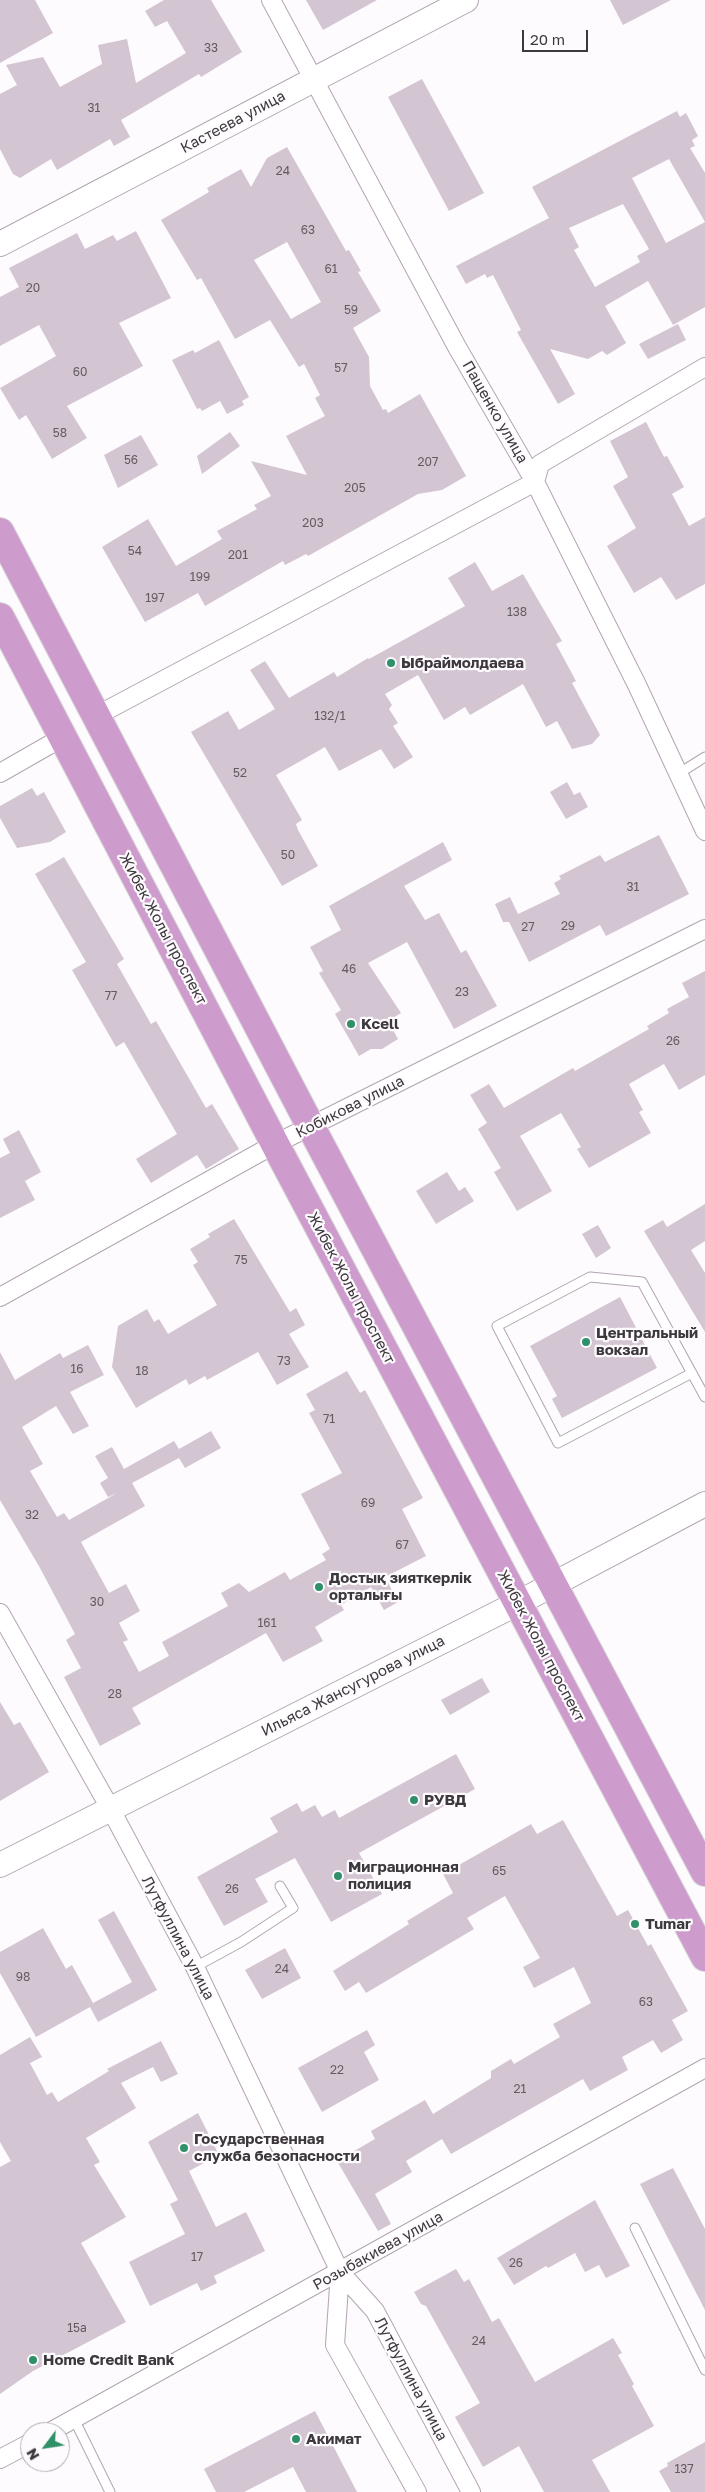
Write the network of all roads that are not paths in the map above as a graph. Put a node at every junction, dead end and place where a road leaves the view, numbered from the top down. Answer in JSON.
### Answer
{"nodes":[{"id":1,"x":271,"y":0,"type":"edge"},
{"id":2,"x":466,"y":0,"type":"edge"},
{"id":3,"x":314,"y":80,"type":"junction"},
{"id":4,"x":0,"y":244,"type":"edge"},
{"id":5,"x":705,"y":367,"type":"edge"},
{"id":6,"x":535,"y":482,"type":"junction"},
{"id":7,"x":0,"y":532,"type":"edge"},
{"id":8,"x":0,"y":617,"type":"edge"},
{"id":9,"x":96,"y":716,"type":"junction"},
{"id":10,"x":63,"y":737,"type":"junction"},
{"id":11,"x":705,"y":757,"type":"edge"},
{"id":12,"x":0,"y":773,"type":"edge"},
{"id":13,"x":678,"y":774,"type":"junction"},
{"id":14,"x":705,"y":831,"type":"edge"},
{"id":15,"x":705,"y":928,"type":"edge"},
{"id":16,"x":311,"y":1127,"type":"junction"},
{"id":17,"x":275,"y":1144,"type":"junction"},
{"id":18,"x":0,"y":1297,"type":"edge"},
{"id":19,"x":692,"y":1372,"type":"junction"},
{"id":20,"x":705,"y":1397,"type":"edge"},
{"id":21,"x":705,"y":1504,"type":"edge"},
{"id":22,"x":553,"y":1585,"type":"junction"},
{"id":23,"x":518,"y":1603,"type":"junction"},
{"id":24,"x":0,"y":1613,"type":"edge"},
{"id":25,"x":110,"y":1808,"type":"junction"},
{"id":26,"x":0,"y":1865,"type":"edge"},
{"id":27,"x":705,"y":1872,"type":"edge"},
{"id":28,"x":280,"y":1886,"type":"dead end"},
{"id":29,"x":705,"y":1957,"type":"edge"},
{"id":30,"x":195,"y":1967,"type":"junction"},
{"id":31,"x":705,"y":2068,"type":"edge"},
{"id":32,"x":635,"y":2228,"type":"dead end"},
{"id":33,"x":340,"y":2272,"type":"junction"},
{"id":34,"x":705,"y":2370,"type":"edge"},
{"id":35,"x":74,"y":2419,"type":"junction"},
{"id":36,"x":68,"y":2422,"type":"edge"},
{"id":37,"x":20,"y":2448,"type":"edge"},
{"id":38,"x":0,"y":2459,"type":"edge"},
{"id":39,"x":110,"y":2492,"type":"edge"},
{"id":40,"x":417,"y":2492,"type":"edge"},
{"id":41,"x":471,"y":2492,"type":"edge"}],
"edges":[{"from":1,"to":3,"type":"street","name":"Пащенко улица"},
{"from":2,"to":3,"type":"street","name":"Кастеева улица"},
{"from":3,"to":4,"type":"street","name":"Кастеева улица"},
{"from":3,"to":6,"type":"street","name":"Пащенко улица"},
{"from":5,"to":6,"type":"street"},
{"from":6,"to":9,"type":"street"},
{"from":6,"to":13,"type":"street","name":"Пащенко улица"},
{"from":7,"to":9,"type":"highway"},
{"from":8,"to":10,"type":"highway","name":"Жибек Жолы проспект"},
{"from":9,"to":16,"type":"highway"},
{"from":10,"to":12,"type":"street"},
{"from":10,"to":17,"type":"highway","name":"Жибек Жолы проспект"},
{"from":11,"to":13,"type":"lane"},
{"from":13,"to":14,"type":"street","name":"Пащенко улица"},
{"from":15,"to":16,"type":"street","name":"Кобикова улица"},
{"from":16,"to":17,"type":"street","name":"Кобикова улица"},
{"from":16,"to":22,"type":"highway"},
{"from":17,"to":18,"type":"street","name":"Кобикова улица"},
{"from":17,"to":23,"type":"highway","name":"Жибек Жолы проспект"},
{"from":19,"to":19,"type":"lane"},
{"from":19,"to":20,"type":"lane"},
{"from":21,"to":22,"type":"street","name":"Ильяса Жансугурова улица"},
{"from":22,"to":23,"type":"street","name":"Ильяса Жансугурова улица"},
{"from":22,"to":27,"type":"highway"},
{"from":23,"to":25,"type":"street","name":"Ильяса Жансугурова улица"},
{"from":23,"to":29,"type":"highway","name":"Жибек Жолы проспект"},
{"from":24,"to":25,"type":"street","name":"Лутфуллина улица"},
{"from":25,"to":26,"type":"street","name":"Ильяса Жансугурова улица"},
{"from":25,"to":30,"type":"street","name":"Лутфуллина улица"},
{"from":28,"to":30,"type":"lane"},
{"from":30,"to":33,"type":"street","name":"Лутфуллина улица"},
{"from":31,"to":33,"type":"street","name":"Розыбакиева улица"},
{"from":32,"to":34,"type":"lane"},
{"from":33,"to":35,"type":"street","name":"Розыбакиева улица"},
{"from":33,"to":40,"type":"street","name":"Лутфуллина улица"},
{"from":33,"to":41,"type":"street","name":"Лутфуллина улица"},
{"from":35,"to":36,"type":"street","name":"Розыбакиева улица"},
{"from":35,"to":39,"type":"lane"},
{"from":37,"to":38,"type":"street"}]}
